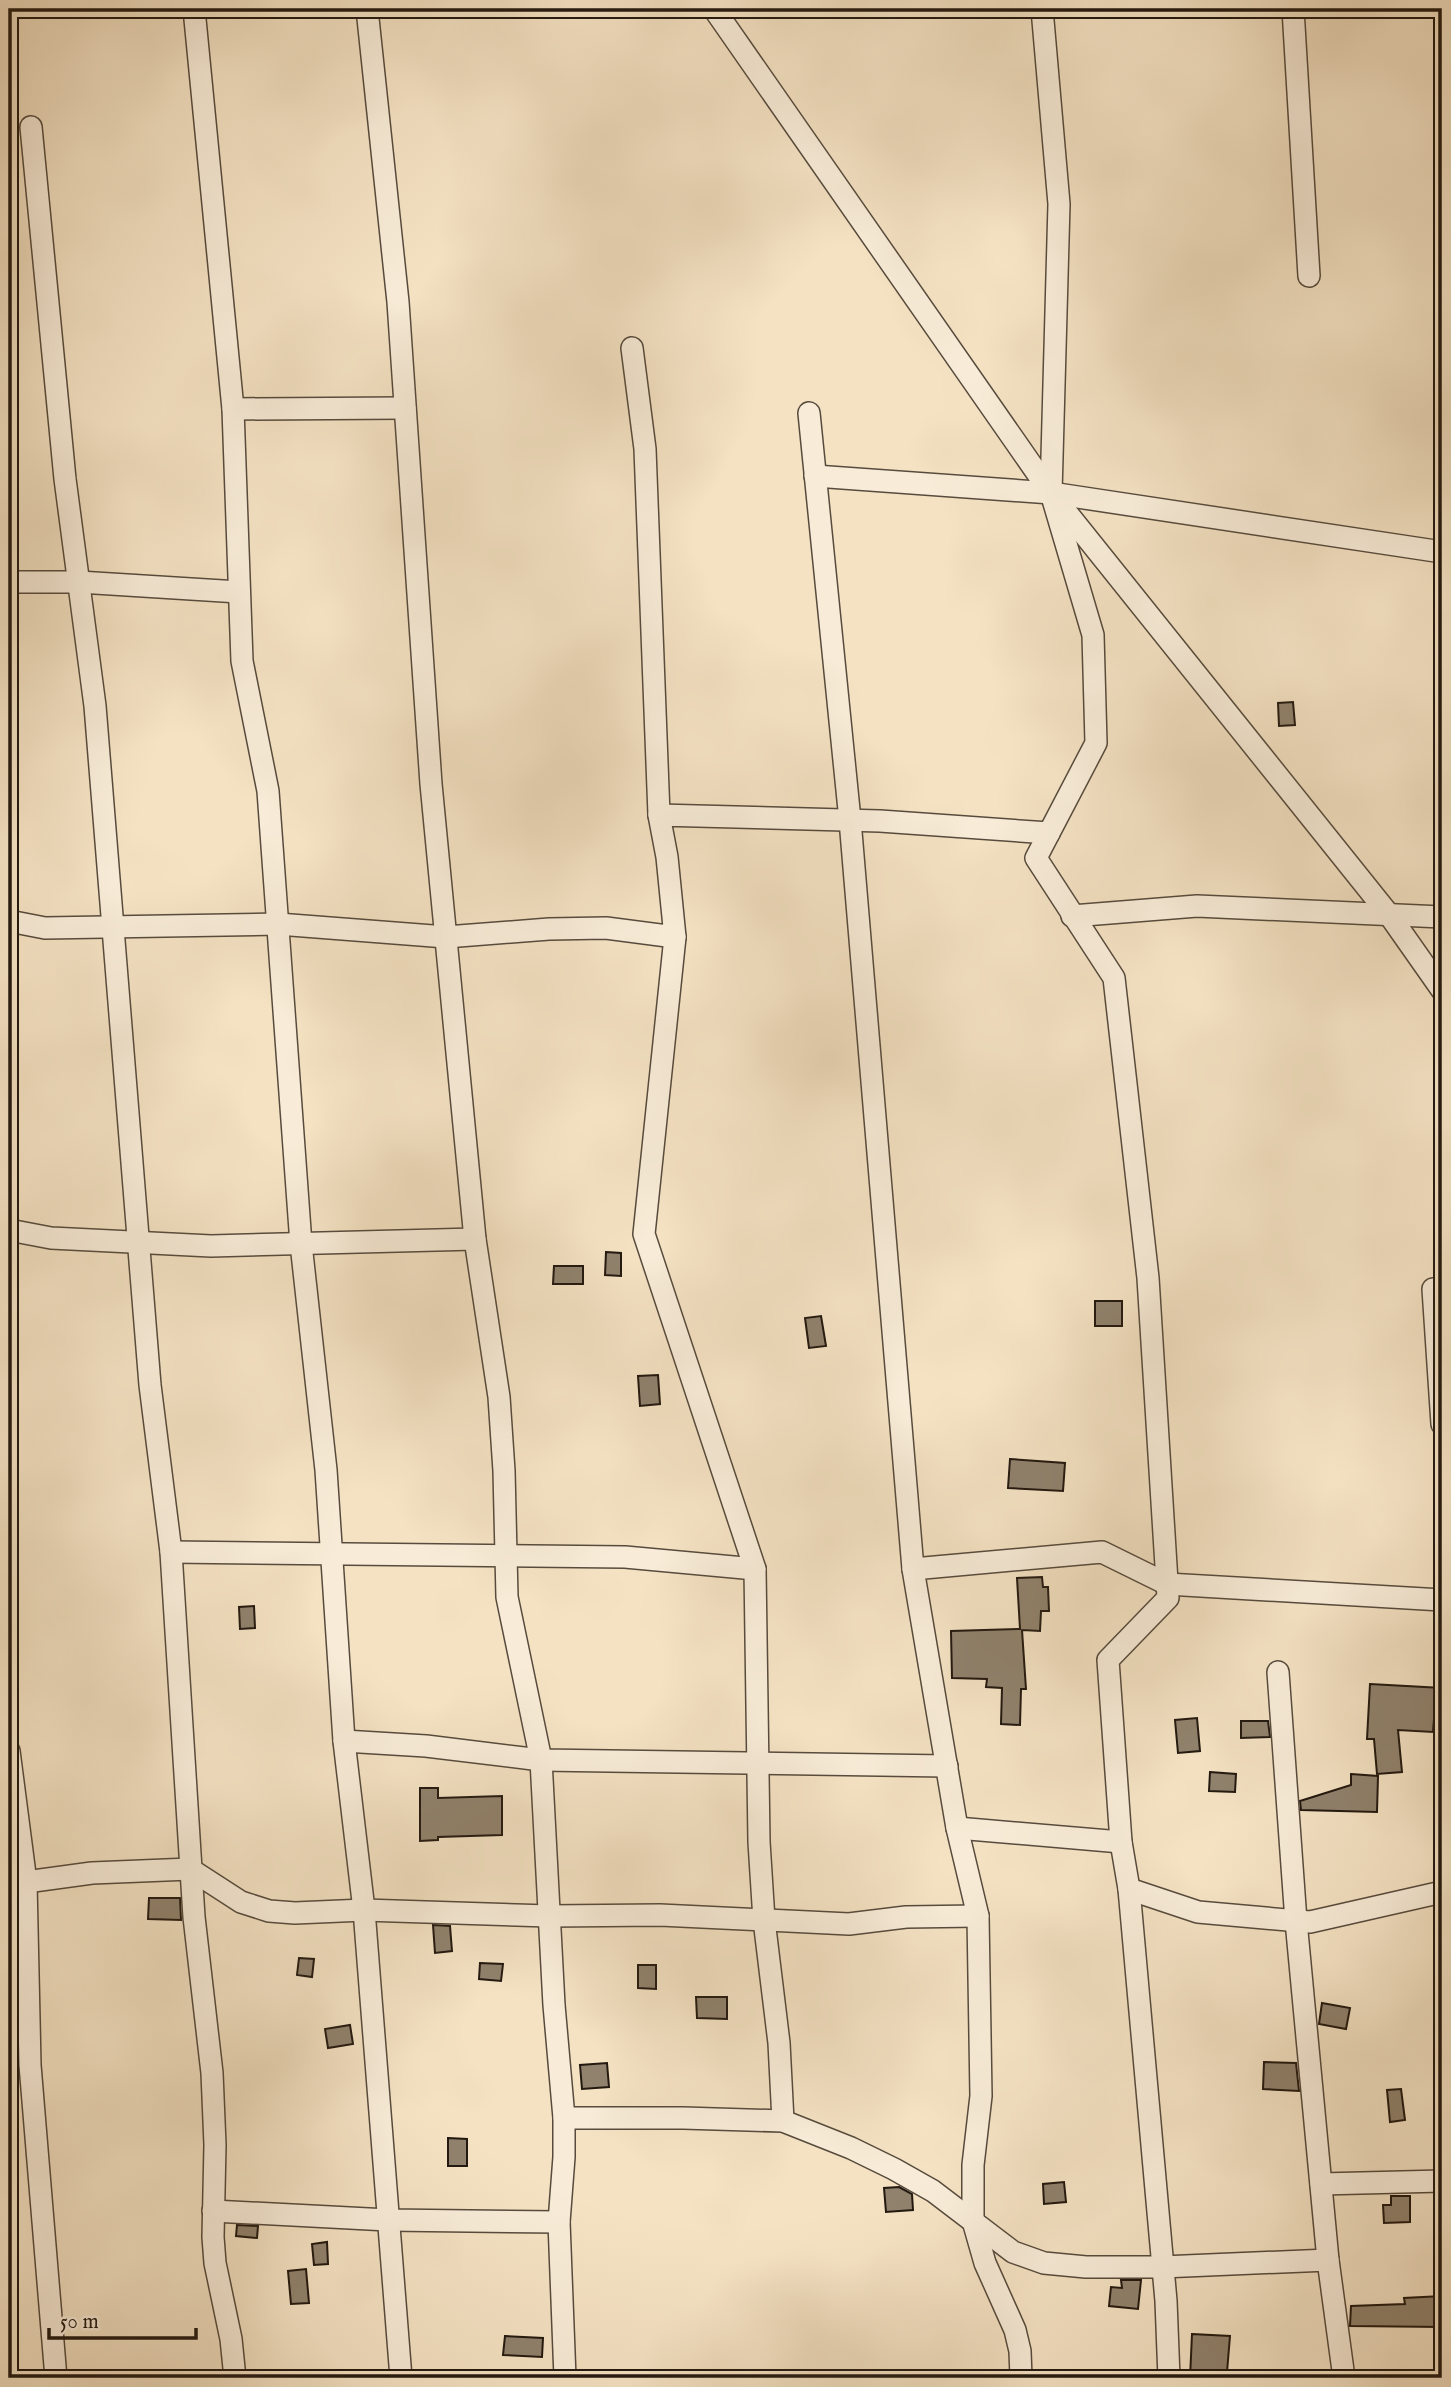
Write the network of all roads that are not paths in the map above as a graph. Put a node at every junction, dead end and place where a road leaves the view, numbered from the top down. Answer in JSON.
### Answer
{"nodes":[{"id":1,"x":194,"y":9,"type":"edge"},
{"id":2,"x":367,"y":9,"type":"edge"},
{"id":3,"x":714,"y":9,"type":"edge"},
{"id":4,"x":1042,"y":9,"type":"edge"},
{"id":5,"x":1293,"y":9,"type":"edge"},
{"id":6,"x":31,"y":127,"type":"dead end"},
{"id":7,"x":1309,"y":276,"type":"dead end"},
{"id":8,"x":632,"y":348,"type":"dead end"},
{"id":9,"x":405,"y":408,"type":"junction"},
{"id":10,"x":233,"y":409,"type":"junction"},
{"id":11,"x":809,"y":413,"type":"dead end"},
{"id":12,"x":815,"y":477,"type":"junction"},
{"id":13,"x":1051,"y":494,"type":"junction"},
{"id":14,"x":1442,"y":552,"type":"edge"},
{"id":15,"x":9,"y":582,"type":"edge"},
{"id":16,"x":79,"y":582,"type":"junction"},
{"id":17,"x":239,"y":592,"type":"junction"},
{"id":18,"x":659,"y":815,"type":"junction"},
{"id":19,"x":850,"y":820,"type":"junction"},
{"id":20,"x":1049,"y":833,"type":"junction"},
{"id":21,"x":1072,"y":916,"type":"junction"},
{"id":22,"x":1390,"y":916,"type":"junction"},
{"id":23,"x":1442,"y":917,"type":"edge"},
{"id":24,"x":9,"y":920,"type":"edge"},
{"id":25,"x":278,"y":924,"type":"junction"},
{"id":26,"x":113,"y":926,"type":"junction"},
{"id":27,"x":446,"y":937,"type":"junction"},
{"id":28,"x":675,"y":937,"type":"junction"},
{"id":29,"x":1442,"y":990,"type":"edge"},
{"id":30,"x":9,"y":1230,"type":"edge"},
{"id":31,"x":475,"y":1239,"type":"junction"},
{"id":32,"x":138,"y":1243,"type":"junction"},
{"id":33,"x":300,"y":1244,"type":"junction"},
{"id":34,"x":1433,"y":1289,"type":"dead end"},
{"id":35,"x":1442,"y":1424,"type":"edge"},
{"id":36,"x":171,"y":1552,"type":"junction"},
{"id":37,"x":331,"y":1554,"type":"junction"},
{"id":38,"x":506,"y":1556,"type":"junction"},
{"id":39,"x":755,"y":1569,"type":"junction"},
{"id":40,"x":913,"y":1569,"type":"junction"},
{"id":41,"x":1167,"y":1584,"type":"junction"},
{"id":42,"x":1442,"y":1600,"type":"edge"},
{"id":43,"x":1278,"y":1672,"type":"dead end"},
{"id":44,"x":344,"y":1741,"type":"junction"},
{"id":45,"x":9,"y":1751,"type":"edge"},
{"id":46,"x":541,"y":1760,"type":"junction"},
{"id":47,"x":756,"y":1762,"type":"junction"},
{"id":48,"x":947,"y":1766,"type":"junction"},
{"id":49,"x":957,"y":1828,"type":"junction"},
{"id":50,"x":1121,"y":1842,"type":"junction"},
{"id":51,"x":190,"y":1869,"type":"junction"},
{"id":52,"x":26,"y":1882,"type":"junction"},
{"id":53,"x":1129,"y":1889,"type":"junction"},
{"id":54,"x":1442,"y":1892,"type":"edge"},
{"id":55,"x":364,"y":1910,"type":"junction"},
{"id":56,"x":549,"y":1916,"type":"junction"},
{"id":57,"x":978,"y":1916,"type":"junction"},
{"id":58,"x":764,"y":1920,"type":"junction"},
{"id":59,"x":1296,"y":1921,"type":"junction"},
{"id":60,"x":564,"y":2118,"type":"junction"},
{"id":61,"x":783,"y":2121,"type":"junction"},
{"id":62,"x":1442,"y":2180,"type":"edge"},
{"id":63,"x":1321,"y":2184,"type":"junction"},
{"id":64,"x":213,"y":2211,"type":"junction"},
{"id":65,"x":388,"y":2220,"type":"junction"},
{"id":66,"x":973,"y":2221,"type":"junction"},
{"id":67,"x":559,"y":2222,"type":"junction"},
{"id":68,"x":1328,"y":2260,"type":"junction"},
{"id":69,"x":1162,"y":2267,"type":"junction"},
{"id":70,"x":56,"y":2378,"type":"edge"},
{"id":71,"x":235,"y":2378,"type":"edge"},
{"id":72,"x":401,"y":2378,"type":"edge"},
{"id":73,"x":565,"y":2378,"type":"edge"},
{"id":74,"x":1021,"y":2378,"type":"edge"},
{"id":75,"x":1169,"y":2378,"type":"edge"},
{"id":76,"x":1344,"y":2378,"type":"edge"}],
"edges":[{"from":1,"to":10,"type":"street"},
{"from":2,"to":9,"type":"street"},
{"from":3,"to":13,"type":"street"},
{"from":4,"to":13,"type":"street"},
{"from":5,"to":7,"type":"street"},
{"from":6,"to":16,"type":"street"},
{"from":8,"to":18,"type":"street"},
{"from":9,"to":10,"type":"street"},
{"from":9,"to":27,"type":"street"},
{"from":10,"to":17,"type":"street"},
{"from":11,"to":12,"type":"street"},
{"from":12,"to":13,"type":"street"},
{"from":12,"to":19,"type":"street"},
{"from":13,"to":14,"type":"street"},
{"from":13,"to":20,"type":"street"},
{"from":13,"to":22,"type":"street"},
{"from":15,"to":16,"type":"street"},
{"from":16,"to":17,"type":"street"},
{"from":16,"to":26,"type":"street"},
{"from":17,"to":25,"type":"street"},
{"from":18,"to":19,"type":"street"},
{"from":18,"to":28,"type":"street"},
{"from":19,"to":20,"type":"street"},
{"from":19,"to":40,"type":"street"},
{"from":20,"to":21,"type":"street"},
{"from":21,"to":22,"type":"street"},
{"from":21,"to":41,"type":"street"},
{"from":22,"to":23,"type":"street"},
{"from":22,"to":29,"type":"street"},
{"from":24,"to":26,"type":"street"},
{"from":25,"to":26,"type":"street"},
{"from":25,"to":27,"type":"street"},
{"from":25,"to":33,"type":"street"},
{"from":26,"to":32,"type":"street"},
{"from":27,"to":28,"type":"street"},
{"from":27,"to":31,"type":"street"},
{"from":28,"to":39,"type":"street"},
{"from":30,"to":32,"type":"street"},
{"from":31,"to":33,"type":"street"},
{"from":31,"to":38,"type":"street"},
{"from":32,"to":33,"type":"street"},
{"from":32,"to":36,"type":"street"},
{"from":33,"to":37,"type":"street"},
{"from":34,"to":35,"type":"street"},
{"from":36,"to":37,"type":"street"},
{"from":36,"to":51,"type":"street"},
{"from":37,"to":38,"type":"street"},
{"from":37,"to":44,"type":"street"},
{"from":38,"to":39,"type":"street"},
{"from":38,"to":46,"type":"street"},
{"from":39,"to":47,"type":"street"},
{"from":40,"to":41,"type":"street"},
{"from":40,"to":48,"type":"street"},
{"from":41,"to":42,"type":"street"},
{"from":41,"to":50,"type":"street"},
{"from":43,"to":59,"type":"street"},
{"from":44,"to":46,"type":"street"},
{"from":44,"to":55,"type":"street"},
{"from":45,"to":52,"type":"street"},
{"from":46,"to":47,"type":"street"},
{"from":46,"to":56,"type":"street"},
{"from":47,"to":48,"type":"street"},
{"from":47,"to":58,"type":"street"},
{"from":48,"to":49,"type":"street"},
{"from":49,"to":50,"type":"street"},
{"from":49,"to":57,"type":"street"},
{"from":50,"to":53,"type":"street"},
{"from":51,"to":52,"type":"street"},
{"from":51,"to":55,"type":"street"},
{"from":51,"to":64,"type":"street"},
{"from":52,"to":70,"type":"street"},
{"from":53,"to":59,"type":"street"},
{"from":53,"to":69,"type":"street"},
{"from":54,"to":59,"type":"street"},
{"from":55,"to":56,"type":"street"},
{"from":55,"to":65,"type":"street"},
{"from":56,"to":58,"type":"street"},
{"from":56,"to":60,"type":"street"},
{"from":57,"to":58,"type":"street"},
{"from":57,"to":66,"type":"street"},
{"from":58,"to":61,"type":"street"},
{"from":59,"to":63,"type":"street"},
{"from":60,"to":61,"type":"street"},
{"from":60,"to":67,"type":"street"},
{"from":61,"to":66,"type":"street"},
{"from":62,"to":63,"type":"street"},
{"from":63,"to":68,"type":"street"},
{"from":64,"to":65,"type":"street"},
{"from":64,"to":71,"type":"street"},
{"from":65,"to":67,"type":"street"},
{"from":65,"to":72,"type":"street"},
{"from":66,"to":69,"type":"street"},
{"from":66,"to":74,"type":"street"},
{"from":67,"to":73,"type":"street"},
{"from":68,"to":69,"type":"street"},
{"from":68,"to":76,"type":"street"},
{"from":69,"to":75,"type":"street"}]}
